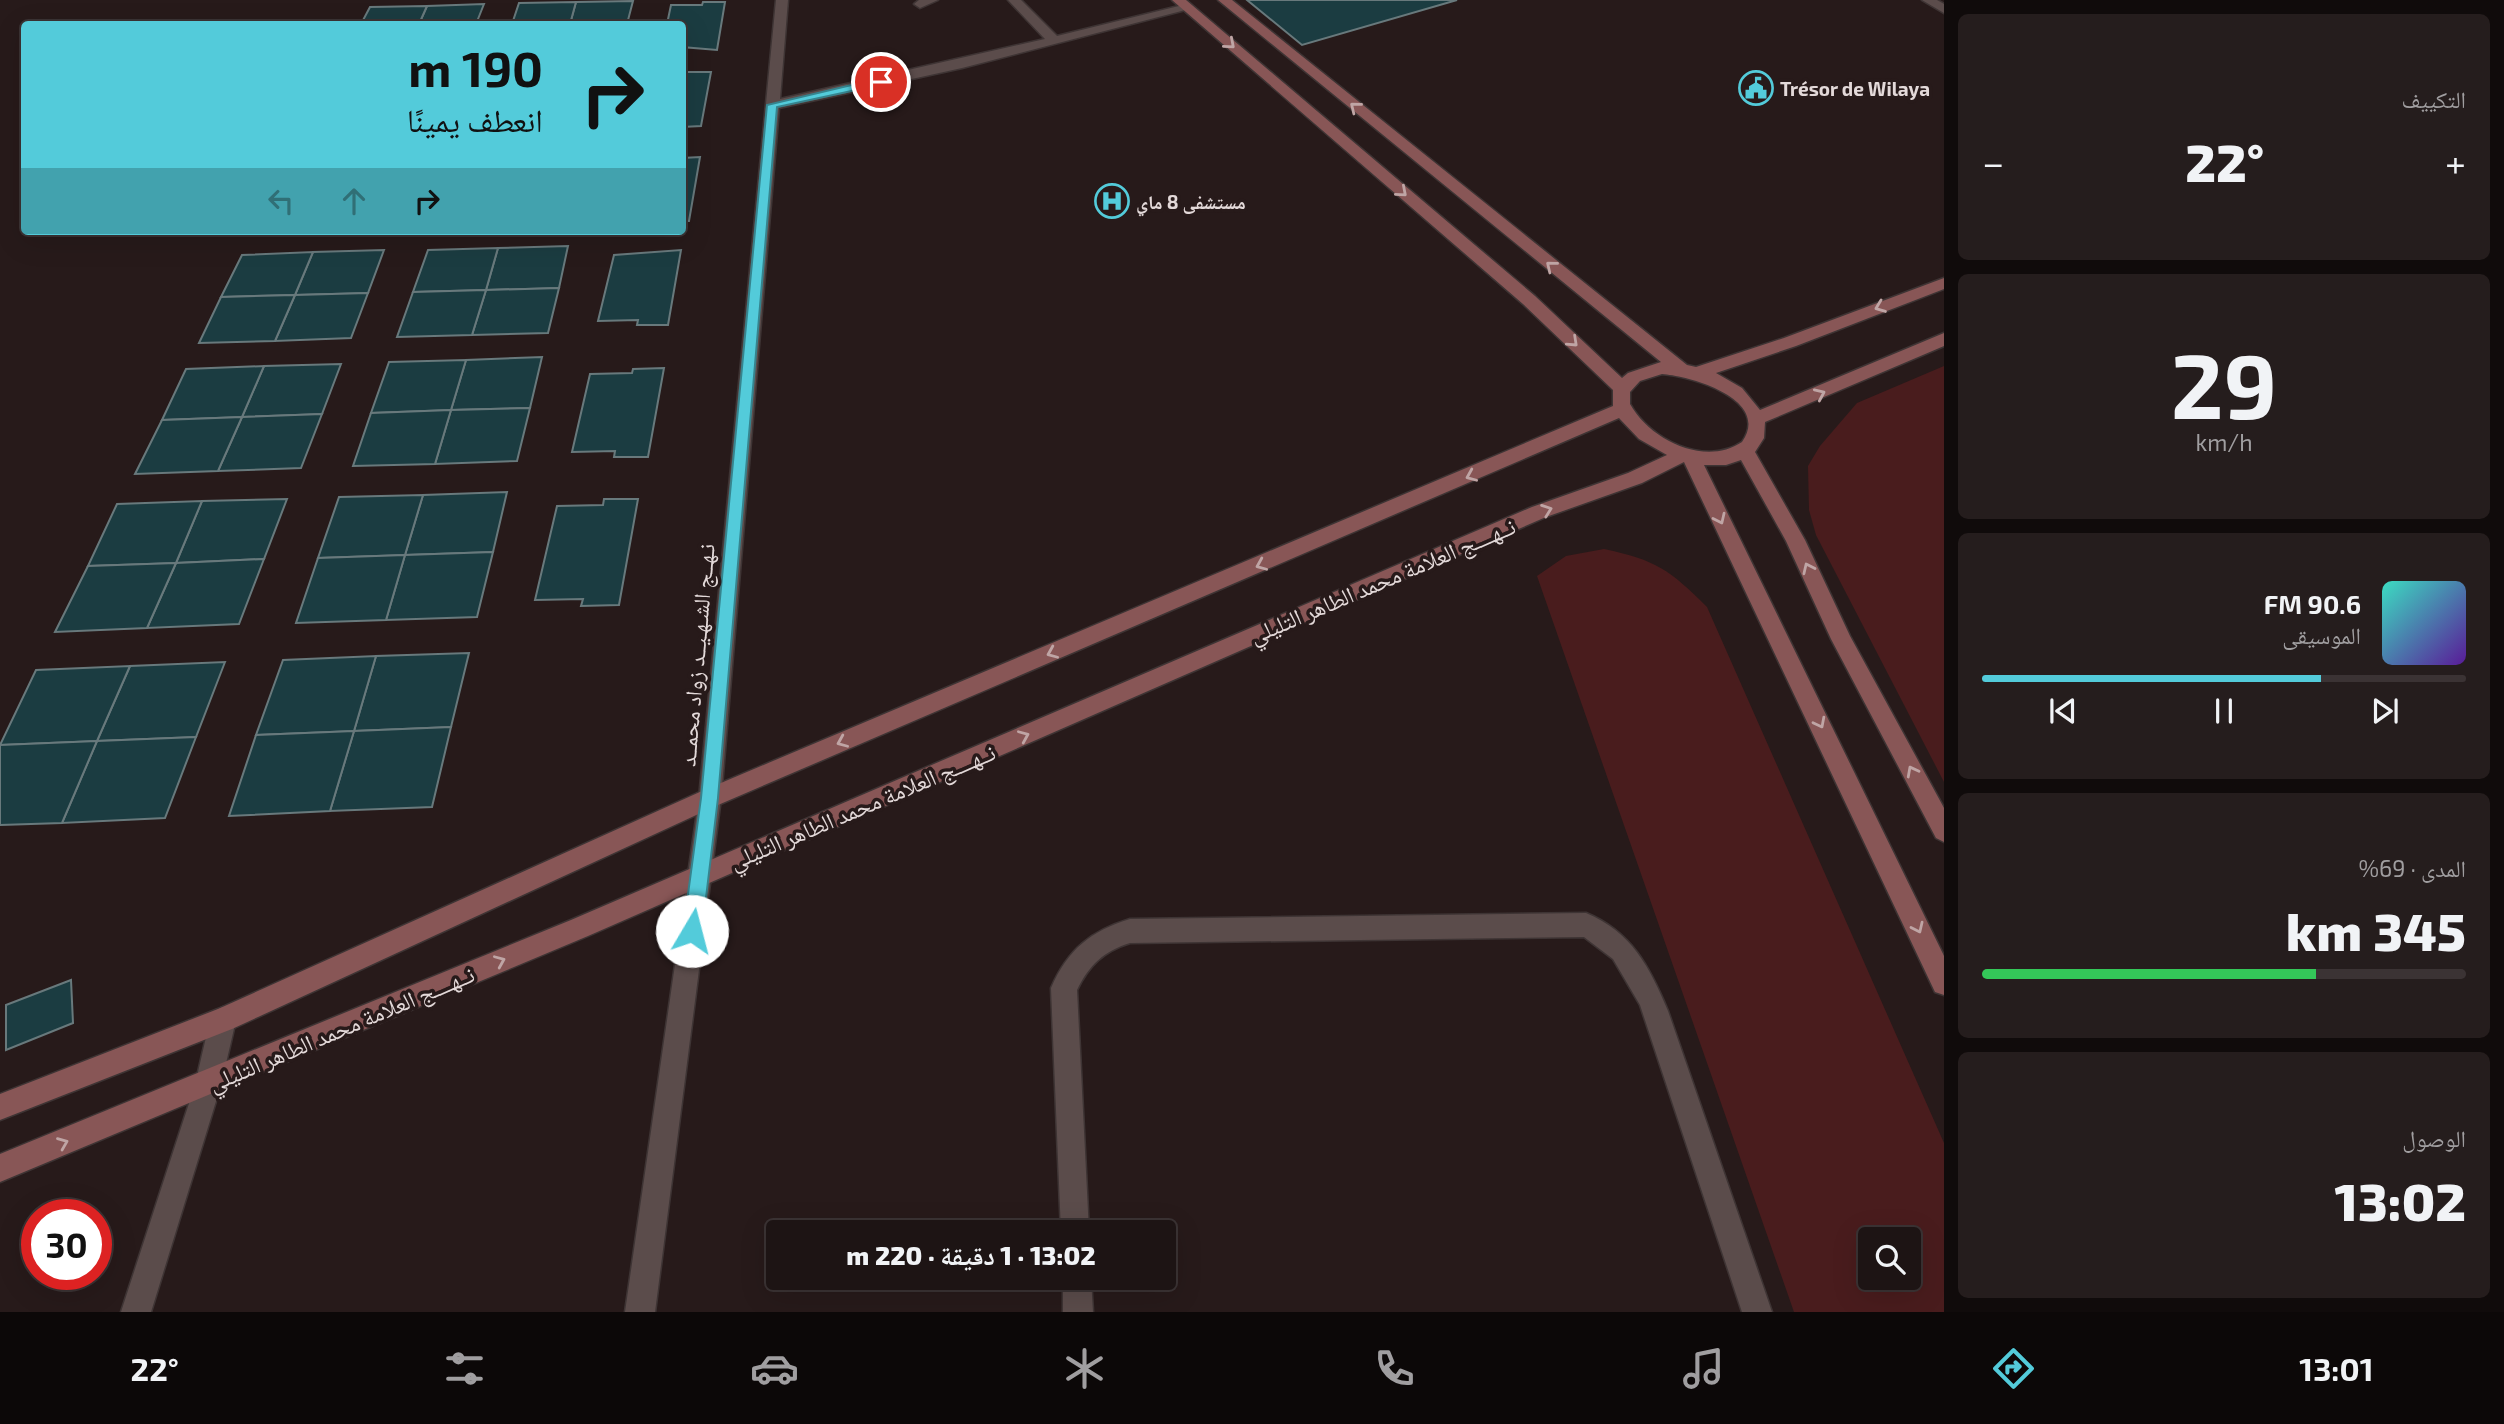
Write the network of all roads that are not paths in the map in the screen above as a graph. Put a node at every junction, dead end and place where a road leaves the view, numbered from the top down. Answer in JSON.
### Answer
{"nodes":[{"id":1,"x":782,"y":0,"type":"edge"},
{"id":2,"x":1014,"y":0,"type":"edge"},
{"id":3,"x":1224,"y":0,"type":"edge"},
{"id":4,"x":1182,"y":4,"type":"edge"},
{"id":5,"x":1054,"y":41,"type":"junction"},
{"id":6,"x":772,"y":105,"type":"junction"},
{"id":7,"x":1944,"y":283,"type":"edge"},
{"id":8,"x":1944,"y":339,"type":"edge"},
{"id":9,"x":1690,"y":371,"type":"junction"},
{"id":10,"x":1623,"y":399,"type":"junction"},
{"id":11,"x":1756,"y":419,"type":"junction"},
{"id":12,"x":1745,"y":451,"type":"junction"},
{"id":13,"x":1687,"y":456,"type":"junction"},
{"id":14,"x":710,"y":798,"type":"junction"},
{"id":15,"x":1944,"y":831,"type":"edge"},
{"id":16,"x":700,"y":877,"type":"junction"},
{"id":17,"x":1944,"y":983,"type":"edge"},
{"id":18,"x":223,"y":1020,"type":"junction"},
{"id":19,"x":208,"y":1084,"type":"junction"},
{"id":20,"x":0,"y":1107,"type":"edge"},
{"id":21,"x":0,"y":1168,"type":"edge"},
{"id":22,"x":1074,"y":1220,"type":"edge"},
{"id":23,"x":1077,"y":1290,"type":"edge"},
{"id":24,"x":136,"y":1312,"type":"edge"},
{"id":25,"x":640,"y":1312,"type":"edge"},
{"id":26,"x":1078,"y":1312,"type":"edge"},
{"id":27,"x":1757,"y":1312,"type":"edge"}],
"edges":[{"from":1,"to":6,"type":"street","name":"نـهــج الشـهـيــد زواد محمــد"},
{"from":2,"to":5,"type":"street"},
{"from":9,"to":3,"type":"street","one_way":true},
{"from":4,"to":5,"type":"street"},
{"from":4,"to":10,"type":"street","one_way":true},
{"from":5,"to":6,"type":"street"},
{"from":6,"to":14,"type":"street","name":"نـهــج الشـهـيــد زواد محمــد"},
{"from":7,"to":9,"type":"street","one_way":true},
{"from":11,"to":8,"type":"street","one_way":true},
{"from":9,"to":10,"type":"street"},
{"from":9,"to":11,"type":"street"},
{"from":10,"to":13,"type":"street"},
{"from":10,"to":14,"type":"street","one_way":true},
{"from":11,"to":12,"type":"street"},
{"from":12,"to":13,"type":"street"},
{"from":15,"to":12,"type":"street","one_way":true},
{"from":16,"to":13,"type":"street","name":"نــهــــج العلامة محمد الطاهر التليلي","one_way":true},
{"from":13,"to":17,"type":"street","one_way":true},
{"from":14,"to":16,"type":"street","name":"نـهــج الشـهـيــد زواد محمــد"},
{"from":14,"to":18,"type":"street"},
{"from":19,"to":16,"type":"street","name":"نــهــــج العلامة محمد الطاهر التليلي","one_way":true},
{"from":16,"to":25,"type":"street","name":"نـهــج الشـهـيــد زواد محمــد"},
{"from":18,"to":19,"type":"street"},
{"from":18,"to":20,"type":"street"},
{"from":21,"to":19,"type":"street","name":"نــهــــج العلامة محمد الطاهر التليلي","one_way":true},
{"from":19,"to":24,"type":"street"},
{"from":22,"to":27,"type":"street"},
{"from":23,"to":26,"type":"street"}]}
